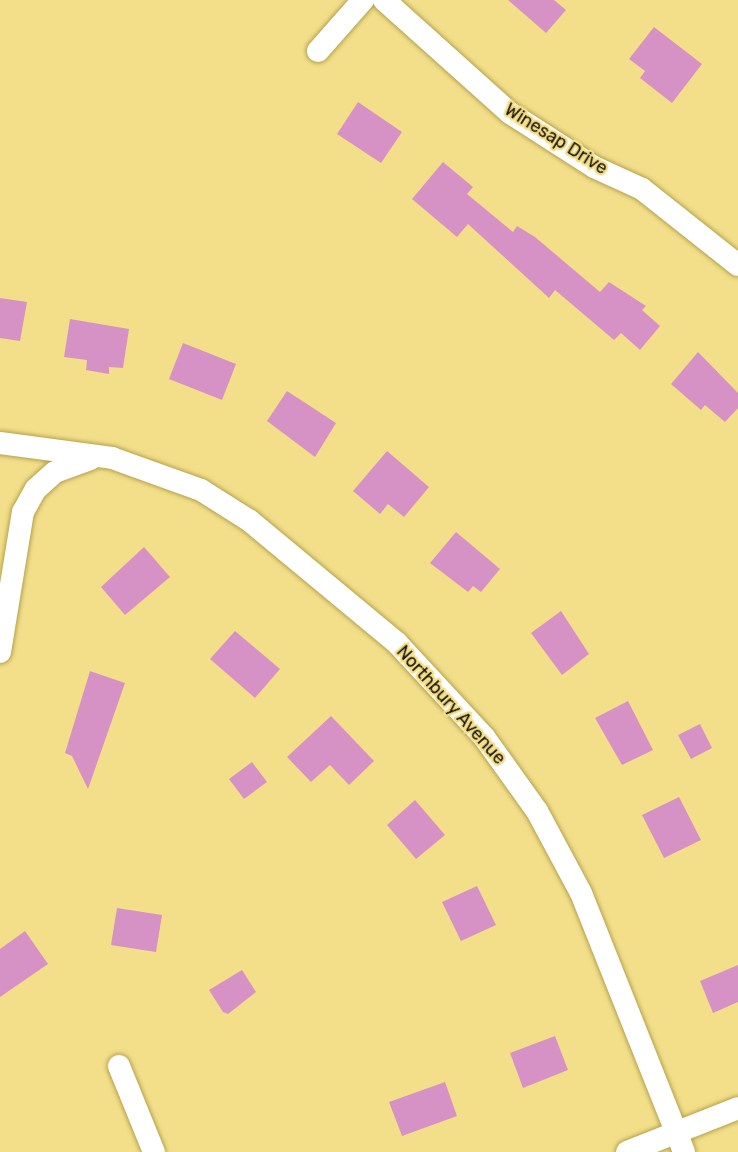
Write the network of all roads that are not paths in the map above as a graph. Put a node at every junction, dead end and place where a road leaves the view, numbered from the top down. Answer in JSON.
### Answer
{"nodes":[{"id":1,"x":363,"y":0,"type":"edge"},
{"id":2,"x":384,"y":0,"type":"edge"},
{"id":3,"x":318,"y":51,"type":"dead end"},
{"id":4,"x":738,"y":265,"type":"edge"},
{"id":5,"x":0,"y":443,"type":"edge"},
{"id":6,"x":102,"y":458,"type":"junction"},
{"id":7,"x":0,"y":652,"type":"edge"},
{"id":8,"x":119,"y":1066,"type":"dead end"},
{"id":9,"x":738,"y":1108,"type":"edge"},
{"id":10,"x":681,"y":1142,"type":"edge"},
{"id":11,"x":154,"y":1152,"type":"edge"},
{"id":12,"x":627,"y":1152,"type":"edge"}],
"edges":[{"from":1,"to":3,"type":"street"},
{"from":2,"to":4,"type":"street","name":"Winesap Drive"},
{"from":5,"to":6,"type":"street","name":"Northbury Avenue"},
{"from":6,"to":7,"type":"street","name":"Northbury Avenue"},
{"from":6,"to":10,"type":"street","name":"Northbury Avenue"},
{"from":8,"to":11,"type":"street"},
{"from":9,"to":10,"type":"street"},
{"from":10,"to":12,"type":"street"}]}
